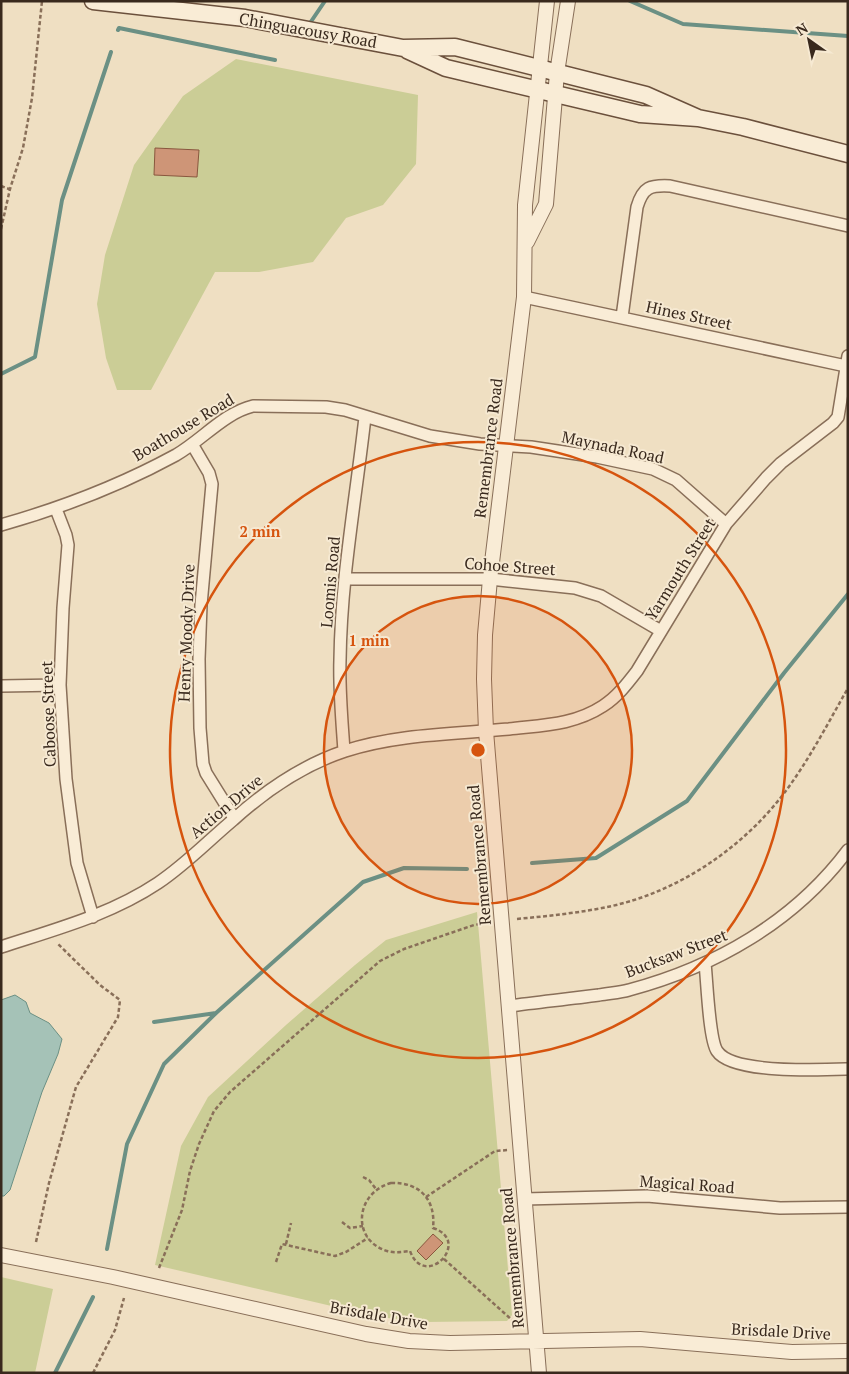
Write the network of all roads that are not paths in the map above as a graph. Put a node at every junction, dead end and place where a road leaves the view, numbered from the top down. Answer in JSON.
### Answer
{"nodes":[{"id":1,"x":93,"y":1,"type":"edge"},
{"id":2,"x":548,"y":1,"type":"edge"},
{"id":3,"x":568,"y":1,"type":"edge"},
{"id":4,"x":402,"y":48,"type":"junction"},
{"id":5,"x":539,"y":68,"type":"junction"},
{"id":6,"x":557,"y":73,"type":"junction"},
{"id":7,"x":536,"y":90,"type":"junction"},
{"id":8,"x":556,"y":94,"type":"junction"},
{"id":9,"x":698,"y":118,"type":"junction"},
{"id":10,"x":848,"y":154,"type":"edge"},
{"id":11,"x":848,"y":226,"type":"edge"},
{"id":12,"x":526,"y":245,"type":"junction"},
{"id":13,"x":524,"y":297,"type":"junction"},
{"id":14,"x":622,"y":317,"type":"junction"},
{"id":15,"x":847,"y":361,"type":"edge"},
{"id":16,"x":365,"y":417,"type":"junction"},
{"id":17,"x":192,"y":444,"type":"junction"},
{"id":18,"x":506,"y":445,"type":"junction"},
{"id":19,"x":56,"y":509,"type":"junction"},
{"id":20,"x":726,"y":524,"type":"junction"},
{"id":21,"x":1,"y":525,"type":"edge"},
{"id":22,"x":345,"y":579,"type":"junction"},
{"id":23,"x":490,"y":579,"type":"junction"},
{"id":24,"x":661,"y":631,"type":"junction"},
{"id":25,"x":60,"y":685,"type":"junction"},
{"id":26,"x":1,"y":686,"type":"edge"},
{"id":27,"x":486,"y":731,"type":"junction"},
{"id":28,"x":344,"y":751,"type":"junction"},
{"id":29,"x":234,"y":818,"type":"junction"},
{"id":30,"x":848,"y":850,"type":"edge"},
{"id":31,"x":93,"y":917,"type":"junction"},
{"id":32,"x":1,"y":947,"type":"edge"},
{"id":33,"x":705,"y":963,"type":"junction"},
{"id":34,"x":509,"y":1006,"type":"junction"},
{"id":35,"x":848,"y":1069,"type":"edge"},
{"id":36,"x":524,"y":1199,"type":"junction"},
{"id":37,"x":848,"y":1207,"type":"edge"},
{"id":38,"x":1,"y":1255,"type":"edge"},
{"id":39,"x":536,"y":1341,"type":"junction"},
{"id":40,"x":848,"y":1351,"type":"edge"},
{"id":41,"x":538,"y":1373,"type":"edge"}],
"edges":[{"from":1,"to":4,"type":"main road","name":"Chinguacousy Road"},
{"from":2,"to":5,"type":"street","name":"Remembrance Road"},
{"from":3,"to":6,"type":"street","name":"Remembrance Road"},
{"from":4,"to":5,"type":"main road","name":"Chinguacousy Road"},
{"from":4,"to":7,"type":"main road","name":"Chinguacousy Road"},
{"from":5,"to":6,"type":"main road","name":"Chinguacousy Road"},
{"from":5,"to":7,"type":"street","name":"Remembrance Road"},
{"from":6,"to":8,"type":"street","name":"Remembrance Road"},
{"from":6,"to":9,"type":"main road","name":"Chinguacousy Road"},
{"from":7,"to":8,"type":"main road","name":"Chinguacousy Road"},
{"from":7,"to":12,"type":"street","name":"Remembrance Road"},
{"from":8,"to":9,"type":"main road","name":"Chinguacousy Road"},
{"from":8,"to":12,"type":"street","name":"Remembrance Road"},
{"from":9,"to":10,"type":"main road","name":"Chinguacousy Road"},
{"from":11,"to":14,"type":"street"},
{"from":12,"to":13,"type":"street","name":"Remembrance Road"},
{"from":13,"to":14,"type":"street","name":"Hines Street"},
{"from":13,"to":18,"type":"street","name":"Remembrance Road"},
{"from":14,"to":15,"type":"street","name":"Hines Street"},
{"from":15,"to":20,"type":"street","name":"Yarmouth Street"},
{"from":16,"to":17,"type":"street","name":"Boathouse Road"},
{"from":16,"to":18,"type":"street","name":"Boathouse Road"},
{"from":16,"to":22,"type":"street","name":"Loomis Road"},
{"from":17,"to":19,"type":"street","name":"Boathouse Road"},
{"from":17,"to":29,"type":"street","name":"Henry Moody Drive"},
{"from":18,"to":20,"type":"street","name":"Maynada Road"},
{"from":18,"to":23,"type":"street","name":"Remembrance Road"},
{"from":19,"to":21,"type":"street","name":"Boathouse Road"},
{"from":19,"to":25,"type":"street","name":"Caboose Street"},
{"from":20,"to":24,"type":"street","name":"Yarmouth Street"},
{"from":22,"to":23,"type":"street","name":"Cohoe Street"},
{"from":22,"to":28,"type":"street","name":"Loomis Road"},
{"from":23,"to":24,"type":"street","name":"Cohoe Street"},
{"from":23,"to":27,"type":"street","name":"Remembrance Road"},
{"from":24,"to":27,"type":"street","name":"Yarmouth Street"},
{"from":25,"to":26,"type":"street"},
{"from":25,"to":31,"type":"street","name":"Caboose Street"},
{"from":27,"to":28,"type":"street","name":"Action Drive"},
{"from":27,"to":34,"type":"street","name":"Remembrance Road"},
{"from":28,"to":29,"type":"street","name":"Action Drive"},
{"from":29,"to":31,"type":"street","name":"Action Drive"},
{"from":30,"to":33,"type":"street","name":"Bucksaw Street"},
{"from":31,"to":32,"type":"street","name":"Action Drive"},
{"from":33,"to":34,"type":"street","name":"Bucksaw Street"},
{"from":33,"to":35,"type":"street"},
{"from":34,"to":36,"type":"street","name":"Remembrance Road"},
{"from":36,"to":37,"type":"street","name":"Magical Road"},
{"from":36,"to":39,"type":"street","name":"Remembrance Road"},
{"from":38,"to":39,"type":"street","name":"Brisdale Drive"},
{"from":39,"to":40,"type":"street","name":"Brisdale Drive"},
{"from":39,"to":41,"type":"street","name":"Remembrance Road"}]}
